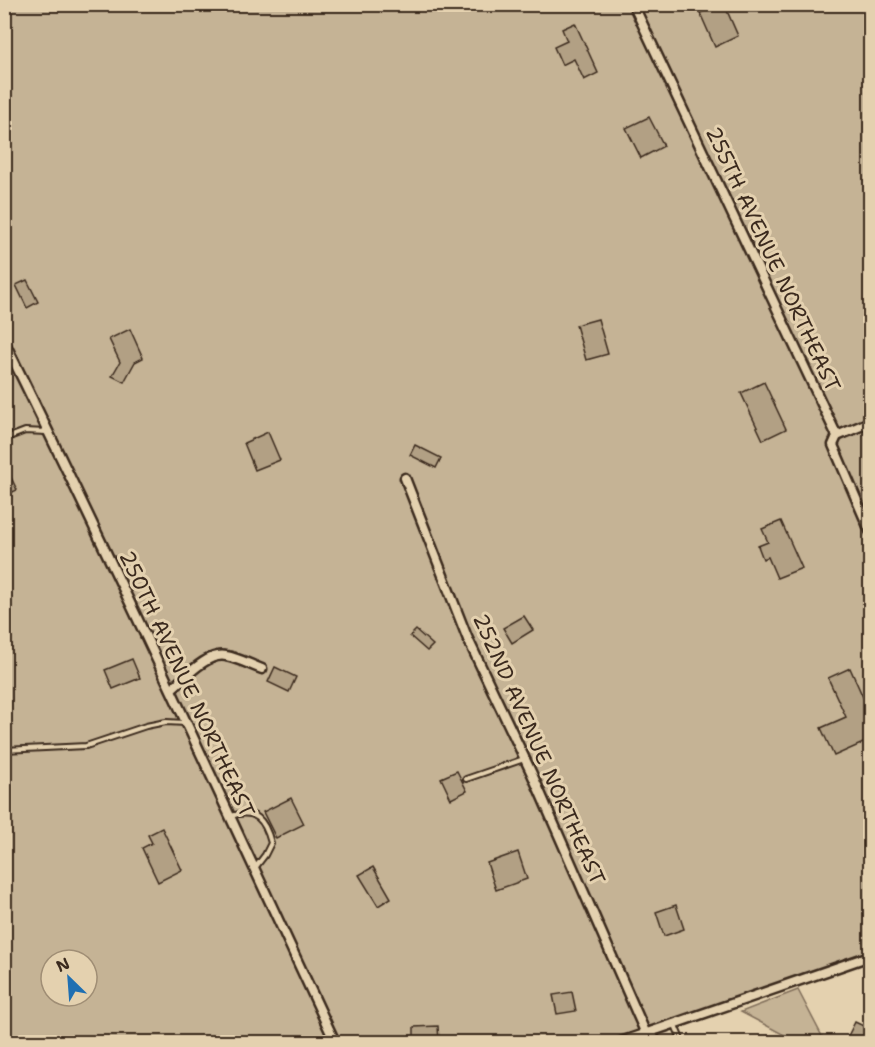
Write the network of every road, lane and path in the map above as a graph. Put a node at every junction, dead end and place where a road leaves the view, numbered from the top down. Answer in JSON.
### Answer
{"nodes":[{"id":1,"x":633,"y":4,"type":"edge"},
{"id":2,"x":4,"y":341,"type":"edge"},
{"id":3,"x":870,"y":422,"type":"edge"},
{"id":4,"x":50,"y":433,"type":"junction"},
{"id":5,"x":4,"y":435,"type":"edge"},
{"id":6,"x":837,"y":436,"type":"junction"},
{"id":7,"x":405,"y":478,"type":"dead end"},
{"id":8,"x":870,"y":531,"type":"edge"},
{"id":9,"x":262,"y":669,"type":"dead end"},
{"id":10,"x":171,"y":689,"type":"junction"},
{"id":11,"x":187,"y":723,"type":"junction"},
{"id":12,"x":4,"y":750,"type":"edge"},
{"id":13,"x":525,"y":759,"type":"junction"},
{"id":14,"x":466,"y":779,"type":"dead end"},
{"id":15,"x":230,"y":816,"type":"junction"},
{"id":16,"x":255,"y":868,"type":"junction"},
{"id":17,"x":870,"y":956,"type":"edge"},
{"id":18,"x":674,"y":1024,"type":"junction"},
{"id":19,"x":649,"y":1033,"type":"junction"},
{"id":20,"x":335,"y":1042,"type":"edge"},
{"id":21,"x":621,"y":1042,"type":"edge"},
{"id":22,"x":656,"y":1042,"type":"edge"},
{"id":23,"x":682,"y":1042,"type":"edge"}],
"edges":[{"from":1,"to":6,"type":"street","name":"255TH AVENUE NORTHEAST"},
{"from":2,"to":4,"type":"street","name":"250TH AVENUE NORTHEAST"},
{"from":3,"to":6,"type":"street"},
{"from":4,"to":5,"type":"lane"},
{"from":4,"to":10,"type":"street","name":"250TH AVENUE NORTHEAST"},
{"from":6,"to":8,"type":"street","name":"255TH AVENUE NORTHEAST"},
{"from":7,"to":13,"type":"street","name":"252ND AVENUE NORTHEAST"},
{"from":9,"to":10,"type":"street"},
{"from":10,"to":11,"type":"street","name":"250TH AVENUE NORTHEAST"},
{"from":11,"to":12,"type":"lane"},
{"from":11,"to":15,"type":"street","name":"250TH AVENUE NORTHEAST"},
{"from":13,"to":14,"type":"lane"},
{"from":13,"to":19,"type":"street","name":"252ND AVENUE NORTHEAST"},
{"from":15,"to":16,"type":"street","name":"250TH AVENUE NORTHEAST"},
{"from":15,"to":16,"type":"lane"},
{"from":16,"to":20,"type":"street","name":"250TH AVENUE NORTHEAST"},
{"from":17,"to":18,"type":"street"},
{"from":18,"to":19,"type":"street"},
{"from":18,"to":23,"type":"lane"},
{"from":19,"to":21,"type":"street"},
{"from":19,"to":22,"type":"street","name":"252ND AVENUE NORTHEAST"}]}
